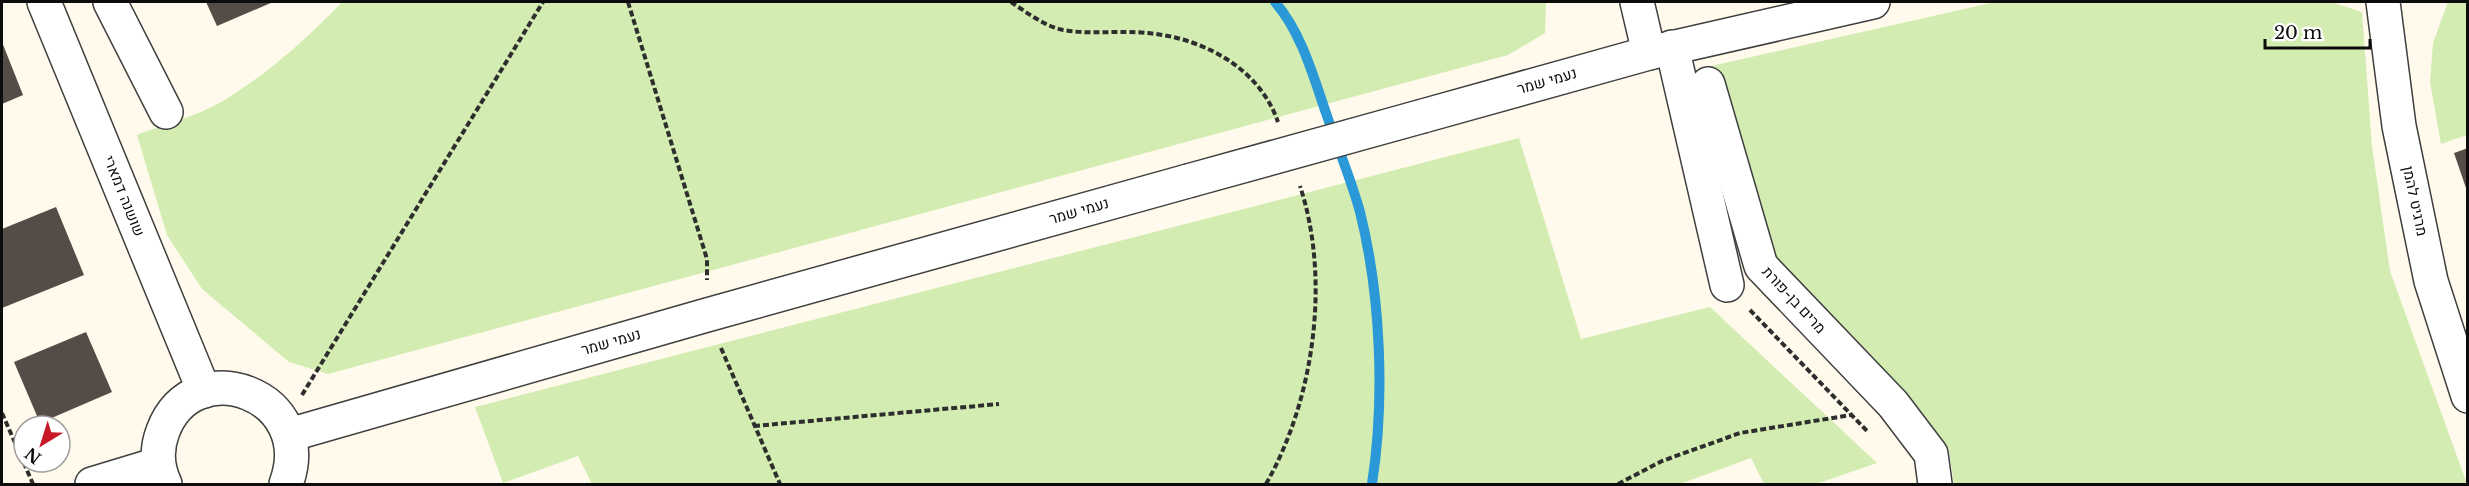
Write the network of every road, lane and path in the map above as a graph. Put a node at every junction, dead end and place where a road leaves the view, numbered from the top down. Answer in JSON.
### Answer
{"nodes":[{"id":1,"x":110,"y":2,"type":"edge"},
{"id":2,"x":543,"y":2,"type":"edge"},
{"id":3,"x":628,"y":2,"type":"edge"},
{"id":4,"x":1636,"y":2,"type":"edge"},
{"id":5,"x":1873,"y":2,"type":"edge"},
{"id":6,"x":2383,"y":2,"type":"edge"},
{"id":7,"x":51,"y":6,"type":"edge"},
{"id":8,"x":1661,"y":50,"type":"junction"},
{"id":9,"x":1708,"y":84,"type":"dead end"},
{"id":10,"x":166,"y":112,"type":"dead end"},
{"id":11,"x":1727,"y":285,"type":"joint"},
{"id":12,"x":707,"y":315,"type":"junction"},
{"id":13,"x":204,"y":391,"type":"junction"},
{"id":14,"x":2468,"y":396,"type":"edge"},
{"id":15,"x":999,"y":404,"type":"dead end"},
{"id":16,"x":2,"y":413,"type":"edge"},
{"id":17,"x":1852,"y":415,"type":"junction"},
{"id":18,"x":754,"y":426,"type":"junction"},
{"id":19,"x":287,"y":429,"type":"junction"},
{"id":20,"x":1874,"y":439,"type":"dead end"},
{"id":21,"x":162,"y":474,"type":"edge"},
{"id":22,"x":33,"y":484,"type":"edge"},
{"id":23,"x":92,"y":484,"type":"edge"},
{"id":24,"x":286,"y":484,"type":"edge"},
{"id":25,"x":780,"y":484,"type":"edge"},
{"id":26,"x":1618,"y":484,"type":"edge"},
{"id":27,"x":1935,"y":484,"type":"edge"}],
"edges":[{"from":1,"to":10,"type":"street"},
{"from":2,"to":19,"type":"path"},
{"from":3,"to":12,"type":"path"},
{"from":4,"to":8,"type":"street"},
{"from":5,"to":8,"type":"street","name":"נעמי שמר"},
{"from":6,"to":14,"type":"street","name":"מרגיט להמן"},
{"from":7,"to":13,"type":"street","name":"שושנה דמארי"},
{"from":8,"to":11,"type":"street"},
{"from":8,"to":12,"type":"street","name":"נעמי שמר","bridge":true},
{"from":9,"to":27,"type":"street","name":"מרים בן-פורת"},
{"from":11,"to":17,"type":"path"},
{"from":12,"to":18,"type":"path"},
{"from":12,"to":19,"type":"street","name":"נעמי שמר"},
{"from":13,"to":19,"type":"street"},
{"from":13,"to":21,"type":"street"},
{"from":15,"to":18,"type":"path"},
{"from":16,"to":22,"type":"path"},
{"from":17,"to":20,"type":"path"},
{"from":17,"to":26,"type":"path"},
{"from":18,"to":25,"type":"path"},
{"from":19,"to":24,"type":"street"},
{"from":21,"to":23,"type":"street"}]}
